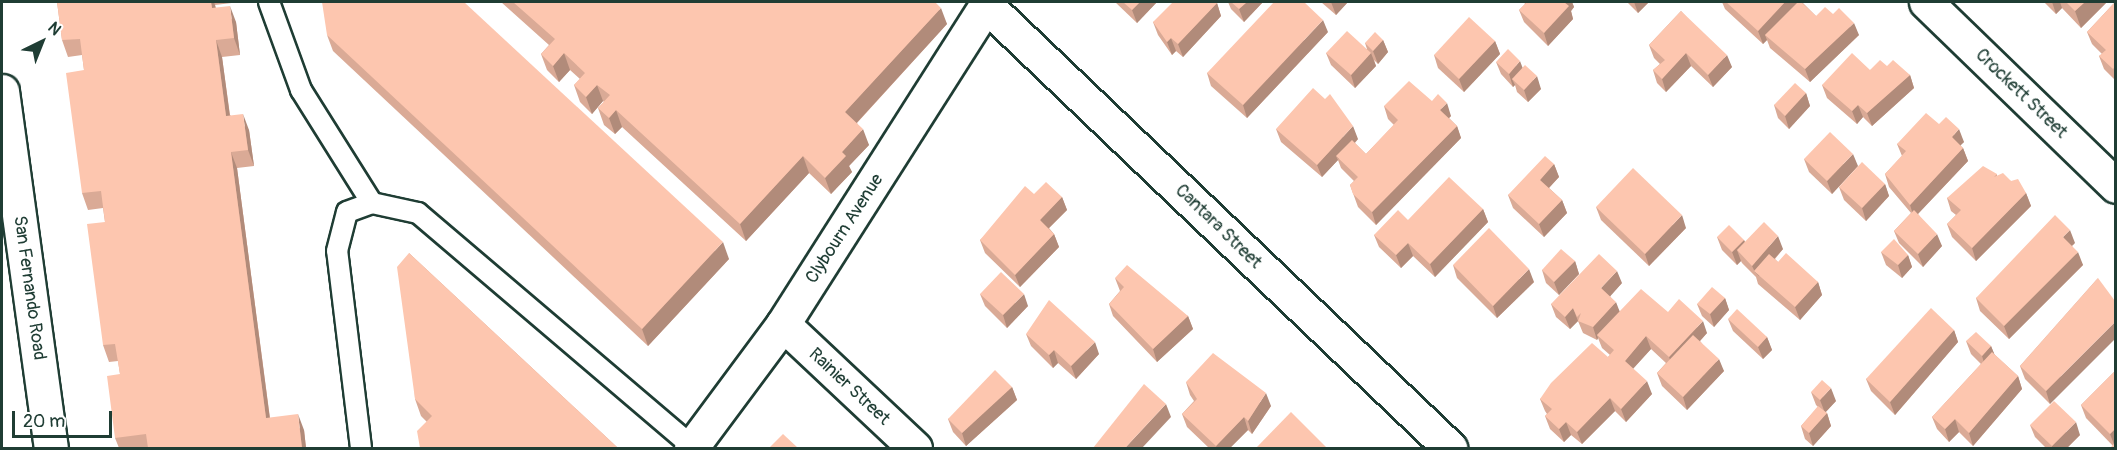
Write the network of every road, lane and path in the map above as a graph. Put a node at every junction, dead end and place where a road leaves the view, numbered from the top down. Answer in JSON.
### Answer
{"nodes":[{"id":1,"x":269,"y":2,"type":"edge"},
{"id":2,"x":1926,"y":2,"type":"edge"},
{"id":3,"x":987,"y":3,"type":"edge"},
{"id":4,"x":2,"y":91,"type":"edge"},
{"id":5,"x":2115,"y":186,"type":"edge"},
{"id":6,"x":372,"y":203,"type":"junction"},
{"id":7,"x":783,"y":324,"type":"junction"},
{"id":8,"x":692,"y":447,"type":"edge"},
{"id":9,"x":51,"y":448,"type":"edge"},
{"id":10,"x":361,"y":448,"type":"edge"},
{"id":11,"x":915,"y":448,"type":"edge"},
{"id":12,"x":1450,"y":448,"type":"edge"}],
"edges":[{"from":1,"to":6,"type":"lane"},
{"from":2,"to":5,"type":"street","name":"Crockett Street"},
{"from":3,"to":7,"type":"street","name":"Clybourn Avenue"},
{"from":3,"to":12,"type":"street","name":"Cantara Street"},
{"from":4,"to":9,"type":"street","name":"San Fernando Road"},
{"from":6,"to":8,"type":"lane"},
{"from":6,"to":10,"type":"lane"},
{"from":7,"to":8,"type":"street","name":"Clybourn Avenue"},
{"from":7,"to":11,"type":"street","name":"Rainier Street"}]}
